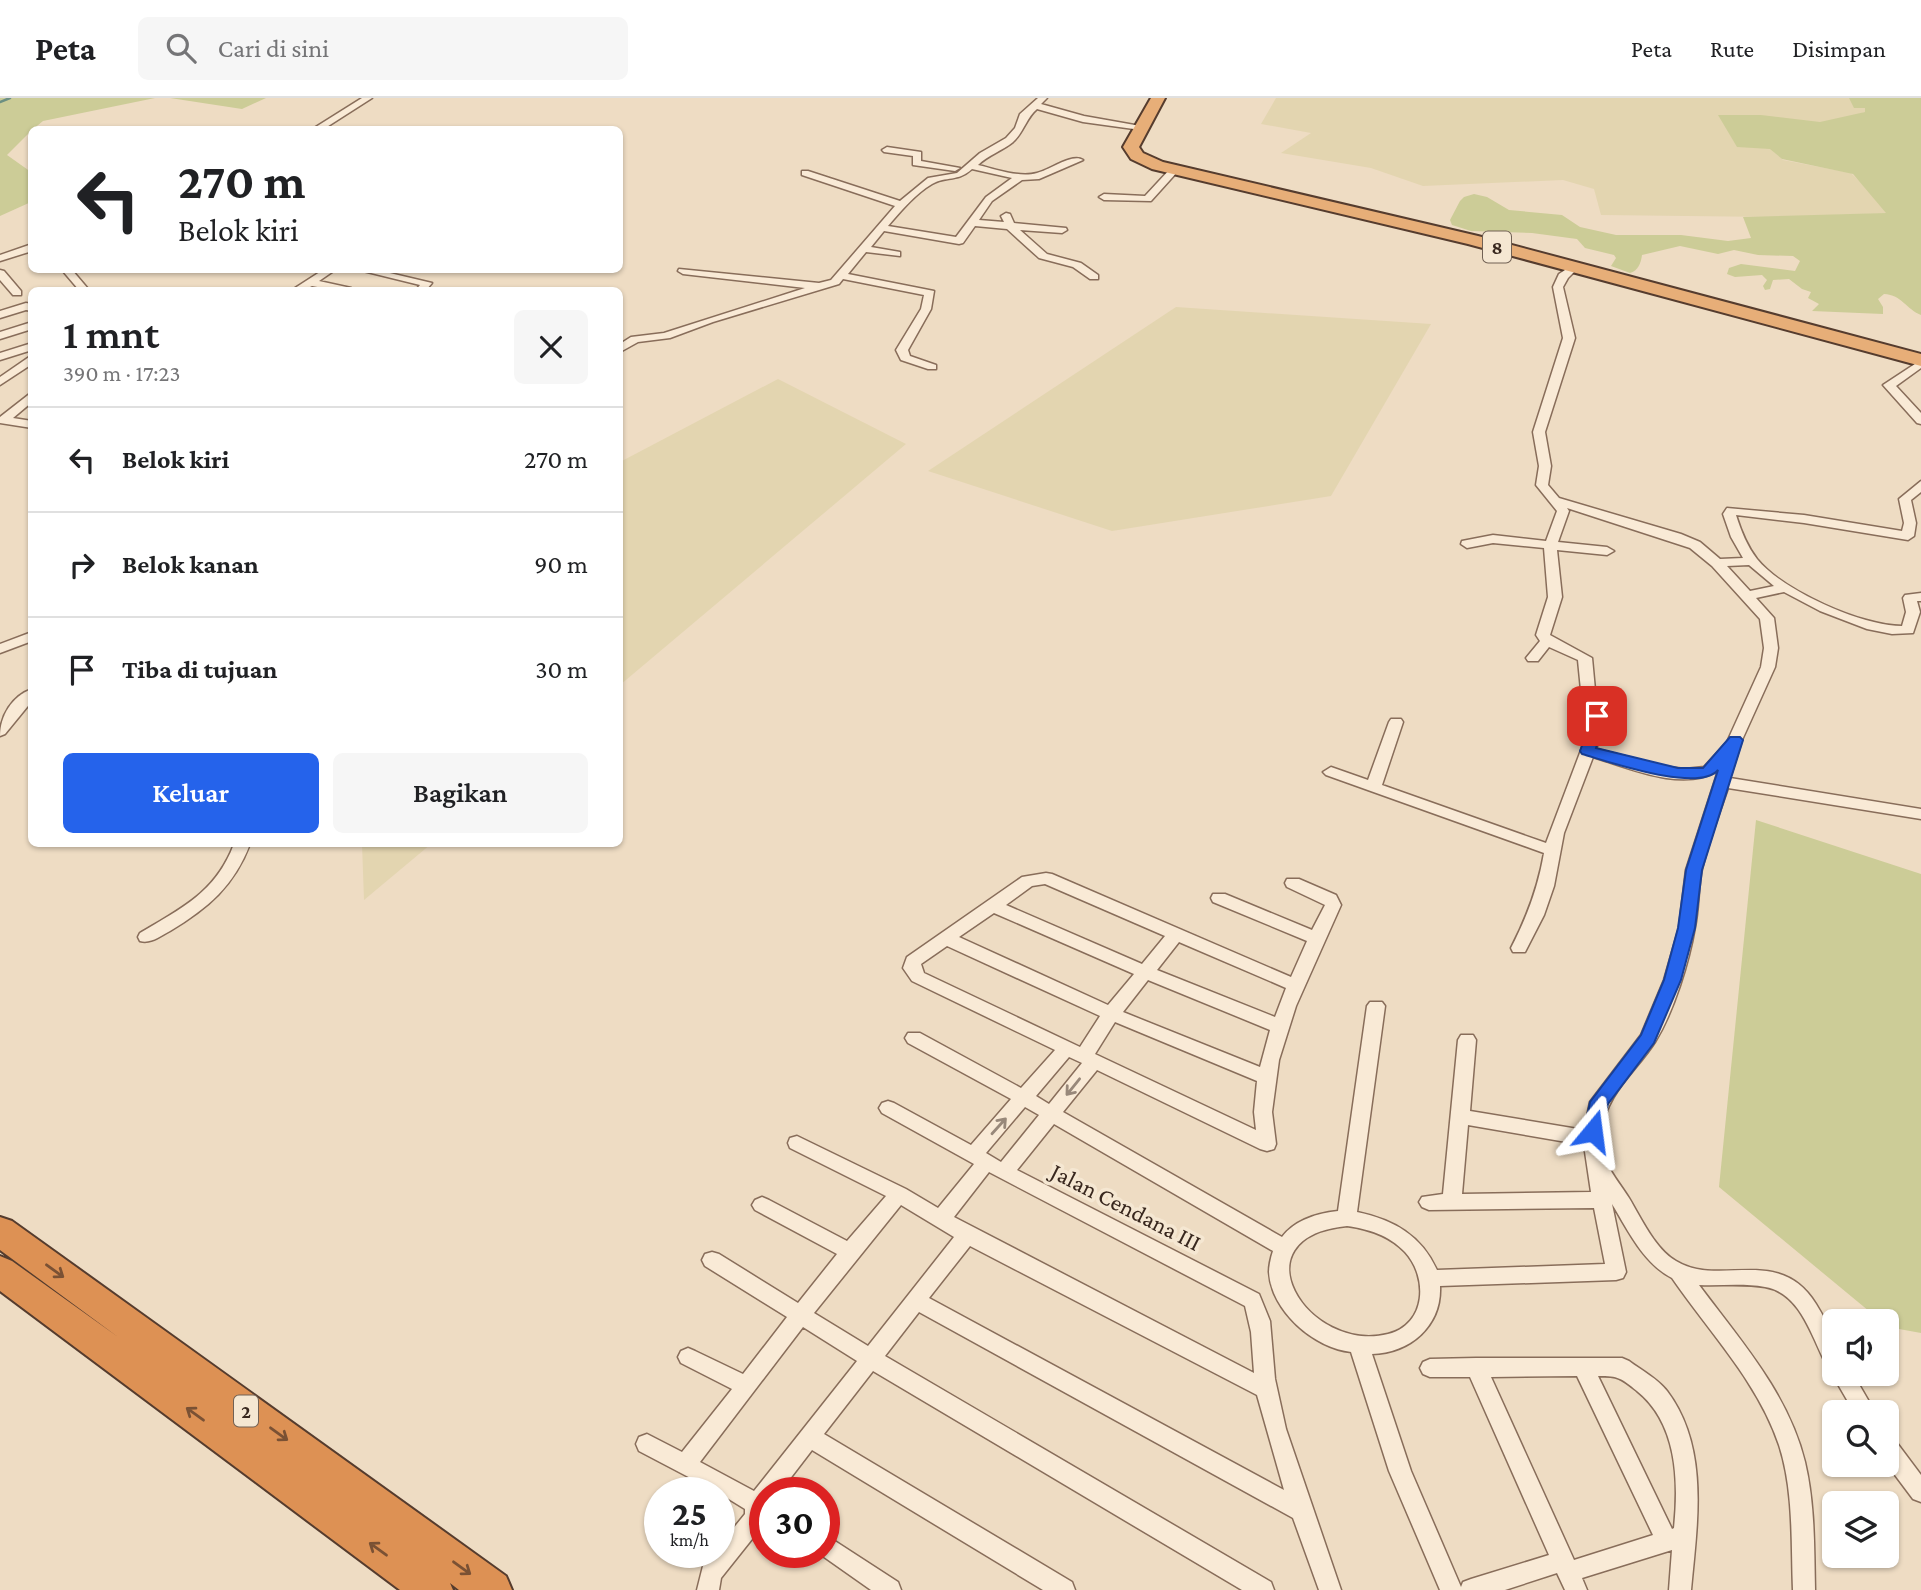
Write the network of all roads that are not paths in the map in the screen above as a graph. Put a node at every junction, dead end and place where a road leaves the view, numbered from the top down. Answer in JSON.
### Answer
{"nodes":[{"id":1,"x":368,"y":98,"type":"edge"},
{"id":2,"x":1157,"y":98,"type":"edge"},
{"id":3,"x":1039,"y":102,"type":"edge"},
{"id":4,"x":322,"y":126,"type":"edge"},
{"id":5,"x":1141,"y":127,"type":"junction"},
{"id":6,"x":887,"y":150,"type":"dead end"},
{"id":7,"x":1078,"y":160,"type":"dead end"},
{"id":8,"x":970,"y":168,"type":"junction"},
{"id":9,"x":1174,"y":170,"type":"junction"},
{"id":10,"x":805,"y":173,"type":"dead end"},
{"id":11,"x":1020,"y":177,"type":"junction"},
{"id":12,"x":1104,"y":197,"type":"dead end"},
{"id":13,"x":901,"y":205,"type":"junction"},
{"id":14,"x":1009,"y":221,"type":"junction"},
{"id":15,"x":975,"y":223,"type":"junction"},
{"id":16,"x":883,"y":228,"type":"junction"},
{"id":17,"x":1062,"y":230,"type":"dead end"},
{"id":18,"x":867,"y":249,"type":"junction"},
{"id":19,"x":28,"y":250,"type":"edge"},
{"id":20,"x":895,"y":254,"type":"dead end"},
{"id":21,"x":0,"y":258,"type":"edge"},
{"id":22,"x":0,"y":267,"type":"edge"},
{"id":23,"x":1574,"y":267,"type":"junction"},
{"id":24,"x":683,"y":271,"type":"dead end"},
{"id":25,"x":0,"y":273,"type":"edge"},
{"id":26,"x":70,"y":273,"type":"edge"},
{"id":27,"x":325,"y":273,"type":"edge"},
{"id":28,"x":379,"y":273,"type":"edge"},
{"id":29,"x":842,"y":276,"type":"junction"},
{"id":30,"x":1094,"y":277,"type":"dead end"},
{"id":31,"x":309,"y":282,"type":"junction"},
{"id":32,"x":826,"y":286,"type":"junction"},
{"id":33,"x":81,"y":287,"type":"edge"},
{"id":34,"x":302,"y":287,"type":"edge"},
{"id":35,"x":333,"y":287,"type":"edge"},
{"id":36,"x":424,"y":287,"type":"edge"},
{"id":37,"x":17,"y":293,"type":"dead end"},
{"id":38,"x":28,"y":307,"type":"edge"},
{"id":39,"x":0,"y":315,"type":"edge"},
{"id":40,"x":28,"y":326,"type":"edge"},
{"id":41,"x":0,"y":336,"type":"edge"},
{"id":42,"x":28,"y":347,"type":"edge"},
{"id":43,"x":623,"y":347,"type":"edge"},
{"id":44,"x":0,"y":357,"type":"edge"},
{"id":45,"x":28,"y":361,"type":"edge"},
{"id":46,"x":1921,"y":361,"type":"edge"},
{"id":47,"x":932,"y":367,"type":"dead end"},
{"id":48,"x":0,"y":382,"type":"edge"},
{"id":49,"x":28,"y":399,"type":"edge"},
{"id":50,"x":1921,"y":420,"type":"edge"},
{"id":51,"x":28,"y":424,"type":"edge"},
{"id":52,"x":1921,"y":485,"type":"edge"},
{"id":53,"x":1557,"y":501,"type":"junction"},
{"id":54,"x":1467,"y":544,"type":"dead end"},
{"id":55,"x":1550,"y":544,"type":"junction"},
{"id":56,"x":1606,"y":551,"type":"dead end"},
{"id":57,"x":1752,"y":561,"type":"junction"},
{"id":58,"x":1717,"y":563,"type":"junction"},
{"id":59,"x":1785,"y":588,"type":"junction"},
{"id":60,"x":1748,"y":596,"type":"junction"},
{"id":61,"x":1921,"y":597,"type":"edge"},
{"id":62,"x":28,"y":638,"type":"edge"},
{"id":63,"x":1547,"y":641,"type":"junction"},
{"id":64,"x":0,"y":649,"type":"edge"},
{"id":65,"x":1533,"y":658,"type":"dead end"},
{"id":66,"x":28,"y":696,"type":"edge"},
{"id":67,"x":1396,"y":722,"type":"dead end"},
{"id":68,"x":1,"y":728,"type":"edge"},
{"id":69,"x":1735,"y":740,"type":"junction"},
{"id":70,"x":1587,"y":751,"type":"junction"},
{"id":71,"x":1331,"y":772,"type":"dead end"},
{"id":72,"x":1723,"y":782,"type":"junction"},
{"id":73,"x":1373,"y":788,"type":"junction"},
{"id":74,"x":1921,"y":814,"type":"edge"},
{"id":75,"x":241,"y":847,"type":"edge"},
{"id":76,"x":1553,"y":851,"type":"junction"},
{"id":77,"x":1293,"y":883,"type":"dead end"},
{"id":78,"x":1219,"y":898,"type":"dead end"},
{"id":79,"x":994,"y":906,"type":"junction"},
{"id":80,"x":1177,"y":933,"type":"junction"},
{"id":81,"x":146,"y":937,"type":"dead end"},
{"id":82,"x":1315,"y":938,"type":"junction"},
{"id":83,"x":947,"y":939,"type":"junction"},
{"id":84,"x":1519,"y":947,"type":"dead end"},
{"id":85,"x":1143,"y":971,"type":"junction"},
{"id":86,"x":1297,"y":986,"type":"junction"},
{"id":87,"x":1376,"y":1006,"type":"dead end"},
{"id":88,"x":1111,"y":1014,"type":"junction"},
{"id":89,"x":1281,"y":1027,"type":"junction"},
{"id":90,"x":914,"y":1038,"type":"dead end"},
{"id":91,"x":1468,"y":1040,"type":"dead end"},
{"id":92,"x":1067,"y":1048,"type":"junction"},
{"id":93,"x":1089,"y":1058,"type":"junction"},
{"id":94,"x":1266,"y":1077,"type":"junction"},
{"id":95,"x":1024,"y":1098,"type":"junction"},
{"id":96,"x":888,"y":1108,"type":"dead end"},
{"id":97,"x":1052,"y":1114,"type":"junction"},
{"id":98,"x":1460,"y":1116,"type":"junction"},
{"id":99,"x":797,"y":1143,"type":"dead end"},
{"id":100,"x":1594,"y":1149,"type":"junction"},
{"id":101,"x":979,"y":1159,"type":"junction"},
{"id":102,"x":1004,"y":1172,"type":"junction"},
{"id":103,"x":899,"y":1194,"type":"junction"},
{"id":104,"x":1603,"y":1200,"type":"junction"},
{"id":105,"x":1452,"y":1201,"type":"junction"},
{"id":106,"x":1429,"y":1202,"type":"dead end"},
{"id":107,"x":762,"y":1205,"type":"dead end"},
{"id":108,"x":1348,"y":1218,"type":"junction"},
{"id":109,"x":941,"y":1219,"type":"junction"},
{"id":110,"x":0,"y":1231,"type":"edge"},
{"id":111,"x":967,"y":1235,"type":"junction"},
{"id":112,"x":1285,"y":1248,"type":"junction"},
{"id":113,"x":850,"y":1252,"type":"junction"},
{"id":114,"x":712,"y":1260,"type":"dead end"},
{"id":115,"x":0,"y":1270,"type":"edge"},
{"id":116,"x":1678,"y":1271,"type":"junction"},
{"id":117,"x":1430,"y":1278,"type":"junction"},
{"id":118,"x":916,"y":1301,"type":"junction"},
{"id":119,"x":802,"y":1315,"type":"junction"},
{"id":120,"x":1822,"y":1337,"type":"edge"},
{"id":121,"x":1359,"y":1346,"type":"junction"},
{"id":122,"x":688,"y":1357,"type":"dead end"},
{"id":123,"x":871,"y":1359,"type":"junction"},
{"id":124,"x":1476,"y":1367,"type":"junction"},
{"id":125,"x":1583,"y":1367,"type":"junction"},
{"id":126,"x":1430,"y":1368,"type":"dead end"},
{"id":127,"x":746,"y":1387,"type":"junction"},
{"id":128,"x":1266,"y":1390,"type":"junction"},
{"id":129,"x":810,"y":1437,"type":"junction"},
{"id":130,"x":647,"y":1444,"type":"dead end"},
{"id":131,"x":1899,"y":1463,"type":"edge"},
{"id":132,"x":686,"y":1464,"type":"junction"},
{"id":133,"x":781,"y":1477,"type":"edge"},
{"id":134,"x":1921,"y":1492,"type":"edge"},
{"id":135,"x":749,"y":1494,"type":"edge"},
{"id":136,"x":1302,"y":1511,"type":"junction"},
{"id":137,"x":749,"y":1526,"type":"edge"},
{"id":138,"x":1676,"y":1538,"type":"junction"},
{"id":139,"x":840,"y":1555,"type":"edge"},
{"id":140,"x":1568,"y":1580,"type":"edge"},
{"id":141,"x":433,"y":1590,"type":"edge"},
{"id":142,"x":492,"y":1590,"type":"edge"},
{"id":143,"x":708,"y":1590,"type":"edge"},
{"id":144,"x":890,"y":1590,"type":"edge"},
{"id":145,"x":1064,"y":1590,"type":"edge"},
{"id":146,"x":1264,"y":1590,"type":"edge"},
{"id":147,"x":1330,"y":1590,"type":"edge"},
{"id":148,"x":1451,"y":1590,"type":"edge"},
{"id":149,"x":1471,"y":1590,"type":"edge"},
{"id":150,"x":1680,"y":1590,"type":"edge"},
{"id":151,"x":1804,"y":1590,"type":"edge"}],
"edges":[{"from":1,"to":4,"type":"street"},
{"from":2,"to":5,"type":"highway","number":"8"},
{"from":3,"to":5,"type":"street"},
{"from":3,"to":8,"type":"street"},
{"from":5,"to":9,"type":"highway","number":"8"},
{"from":6,"to":8,"type":"street"},
{"from":7,"to":11,"type":"street"},
{"from":8,"to":11,"type":"street"},
{"from":8,"to":13,"type":"street"},
{"from":9,"to":12,"type":"street"},
{"from":9,"to":23,"type":"highway","number":"8"},
{"from":10,"to":13,"type":"street"},
{"from":11,"to":15,"type":"street"},
{"from":13,"to":16,"type":"street"},
{"from":14,"to":15,"type":"street"},
{"from":14,"to":17,"type":"street"},
{"from":14,"to":30,"type":"street"},
{"from":15,"to":16,"type":"street"},
{"from":16,"to":18,"type":"street"},
{"from":18,"to":20,"type":"street"},
{"from":18,"to":29,"type":"street"},
{"from":19,"to":21,"type":"street"},
{"from":22,"to":25,"type":"street"},
{"from":23,"to":46,"type":"highway","number":"8"},
{"from":23,"to":53,"type":"street"},
{"from":24,"to":32,"type":"street"},
{"from":25,"to":37,"type":"street"},
{"from":26,"to":33,"type":"street"},
{"from":27,"to":31,"type":"street"},
{"from":28,"to":36,"type":"street"},
{"from":29,"to":32,"type":"street"},
{"from":29,"to":47,"type":"street"},
{"from":31,"to":34,"type":"street"},
{"from":31,"to":35,"type":"street"},
{"from":32,"to":43,"type":"street"},
{"from":38,"to":39,"type":"street"},
{"from":40,"to":41,"type":"street"},
{"from":42,"to":44,"type":"street"},
{"from":45,"to":48,"type":"street"},
{"from":46,"to":50,"type":"street"},
{"from":49,"to":51,"type":"street"},
{"from":52,"to":57,"type":"street"},
{"from":53,"to":55,"type":"street"},
{"from":53,"to":58,"type":"street"},
{"from":54,"to":55,"type":"street"},
{"from":55,"to":56,"type":"street"},
{"from":55,"to":63,"type":"street"},
{"from":57,"to":58,"type":"street"},
{"from":57,"to":59,"type":"street"},
{"from":58,"to":60,"type":"street"},
{"from":59,"to":60,"type":"street"},
{"from":59,"to":61,"type":"street"},
{"from":60,"to":69,"type":"street"},
{"from":62,"to":64,"type":"street"},
{"from":63,"to":65,"type":"street"},
{"from":63,"to":70,"type":"street"},
{"from":66,"to":68,"type":"street"},
{"from":67,"to":73,"type":"street"},
{"from":69,"to":70,"type":"street"},
{"from":69,"to":72,"type":"street"},
{"from":70,"to":76,"type":"street"},
{"from":71,"to":73,"type":"street"},
{"from":72,"to":74,"type":"street"},
{"from":72,"to":100,"type":"street"},
{"from":73,"to":76,"type":"street"},
{"from":75,"to":81,"type":"street"},
{"from":76,"to":84,"type":"street"},
{"from":77,"to":82,"type":"street"},
{"from":78,"to":82,"type":"street"},
{"from":79,"to":80,"type":"street"},
{"from":79,"to":83,"type":"street"},
{"from":79,"to":85,"type":"street"},
{"from":80,"to":85,"type":"street"},
{"from":80,"to":86,"type":"street"},
{"from":82,"to":86,"type":"street"},
{"from":83,"to":88,"type":"street"},
{"from":83,"to":92,"type":"street"},
{"from":85,"to":88,"type":"street"},
{"from":85,"to":89,"type":"street"},
{"from":86,"to":89,"type":"street"},
{"from":87,"to":108,"type":"street"},
{"from":88,"to":93,"type":"street"},
{"from":88,"to":94,"type":"street"},
{"from":89,"to":94,"type":"street"},
{"from":90,"to":95,"type":"street"},
{"from":91,"to":98,"type":"street"},
{"from":92,"to":93,"type":"street"},
{"from":92,"to":95,"type":"street"},
{"from":93,"to":94,"type":"street"},
{"from":93,"to":97,"type":"street","one_way":true},
{"from":95,"to":97,"type":"street"},
{"from":101,"to":95,"type":"street","one_way":true},
{"from":96,"to":101,"type":"street","name":"Jalan Cendana III"},
{"from":97,"to":102,"type":"street"},
{"from":97,"to":112,"type":"street"},
{"from":98,"to":100,"type":"street"},
{"from":98,"to":105,"type":"street"},
{"from":99,"to":103,"type":"street"},
{"from":100,"to":104,"type":"street"},
{"from":100,"to":116,"type":"street"},
{"from":101,"to":102,"type":"street","name":"Jalan Cendana III"},
{"from":101,"to":109,"type":"street"},
{"from":102,"to":128,"type":"street","name":"Jalan Cendana III"},
{"from":103,"to":109,"type":"street"},
{"from":103,"to":113,"type":"street"},
{"from":104,"to":105,"type":"street"},
{"from":104,"to":117,"type":"street"},
{"from":105,"to":106,"type":"street"},
{"from":107,"to":113,"type":"street"},
{"from":108,"to":112,"type":"street"},
{"from":108,"to":117,"type":"street"},
{"from":109,"to":111,"type":"street"},
{"from":110,"to":142,"type":"highway","number":"2","one_way":true},
{"from":111,"to":118,"type":"street"},
{"from":111,"to":128,"type":"street"},
{"from":112,"to":121,"type":"street"},
{"from":113,"to":119,"type":"street"},
{"from":114,"to":119,"type":"street"},
{"from":141,"to":115,"type":"highway","number":"2","one_way":true},
{"from":116,"to":120,"type":"street"},
{"from":116,"to":151,"type":"street"},
{"from":117,"to":121,"type":"street"},
{"from":118,"to":123,"type":"street"},
{"from":118,"to":136,"type":"street"},
{"from":119,"to":123,"type":"street"},
{"from":119,"to":127,"type":"street"},
{"from":121,"to":148,"type":"street"},
{"from":122,"to":127,"type":"street"},
{"from":123,"to":129,"type":"street"},
{"from":123,"to":146,"type":"street"},
{"from":124,"to":125,"type":"street"},
{"from":124,"to":126,"type":"street"},
{"from":124,"to":140,"type":"street"},
{"from":125,"to":138,"type":"street"},
{"from":125,"to":138,"type":"street"},
{"from":127,"to":132,"type":"street"},
{"from":128,"to":136,"type":"street"},
{"from":129,"to":133,"type":"street"},
{"from":129,"to":145,"type":"street"},
{"from":130,"to":132,"type":"street"},
{"from":131,"to":134,"type":"street"},
{"from":132,"to":135,"type":"street"},
{"from":136,"to":147,"type":"street"},
{"from":137,"to":143,"type":"street"},
{"from":138,"to":140,"type":"street"},
{"from":138,"to":150,"type":"street"},
{"from":139,"to":144,"type":"street"},
{"from":140,"to":149,"type":"street"}]}
